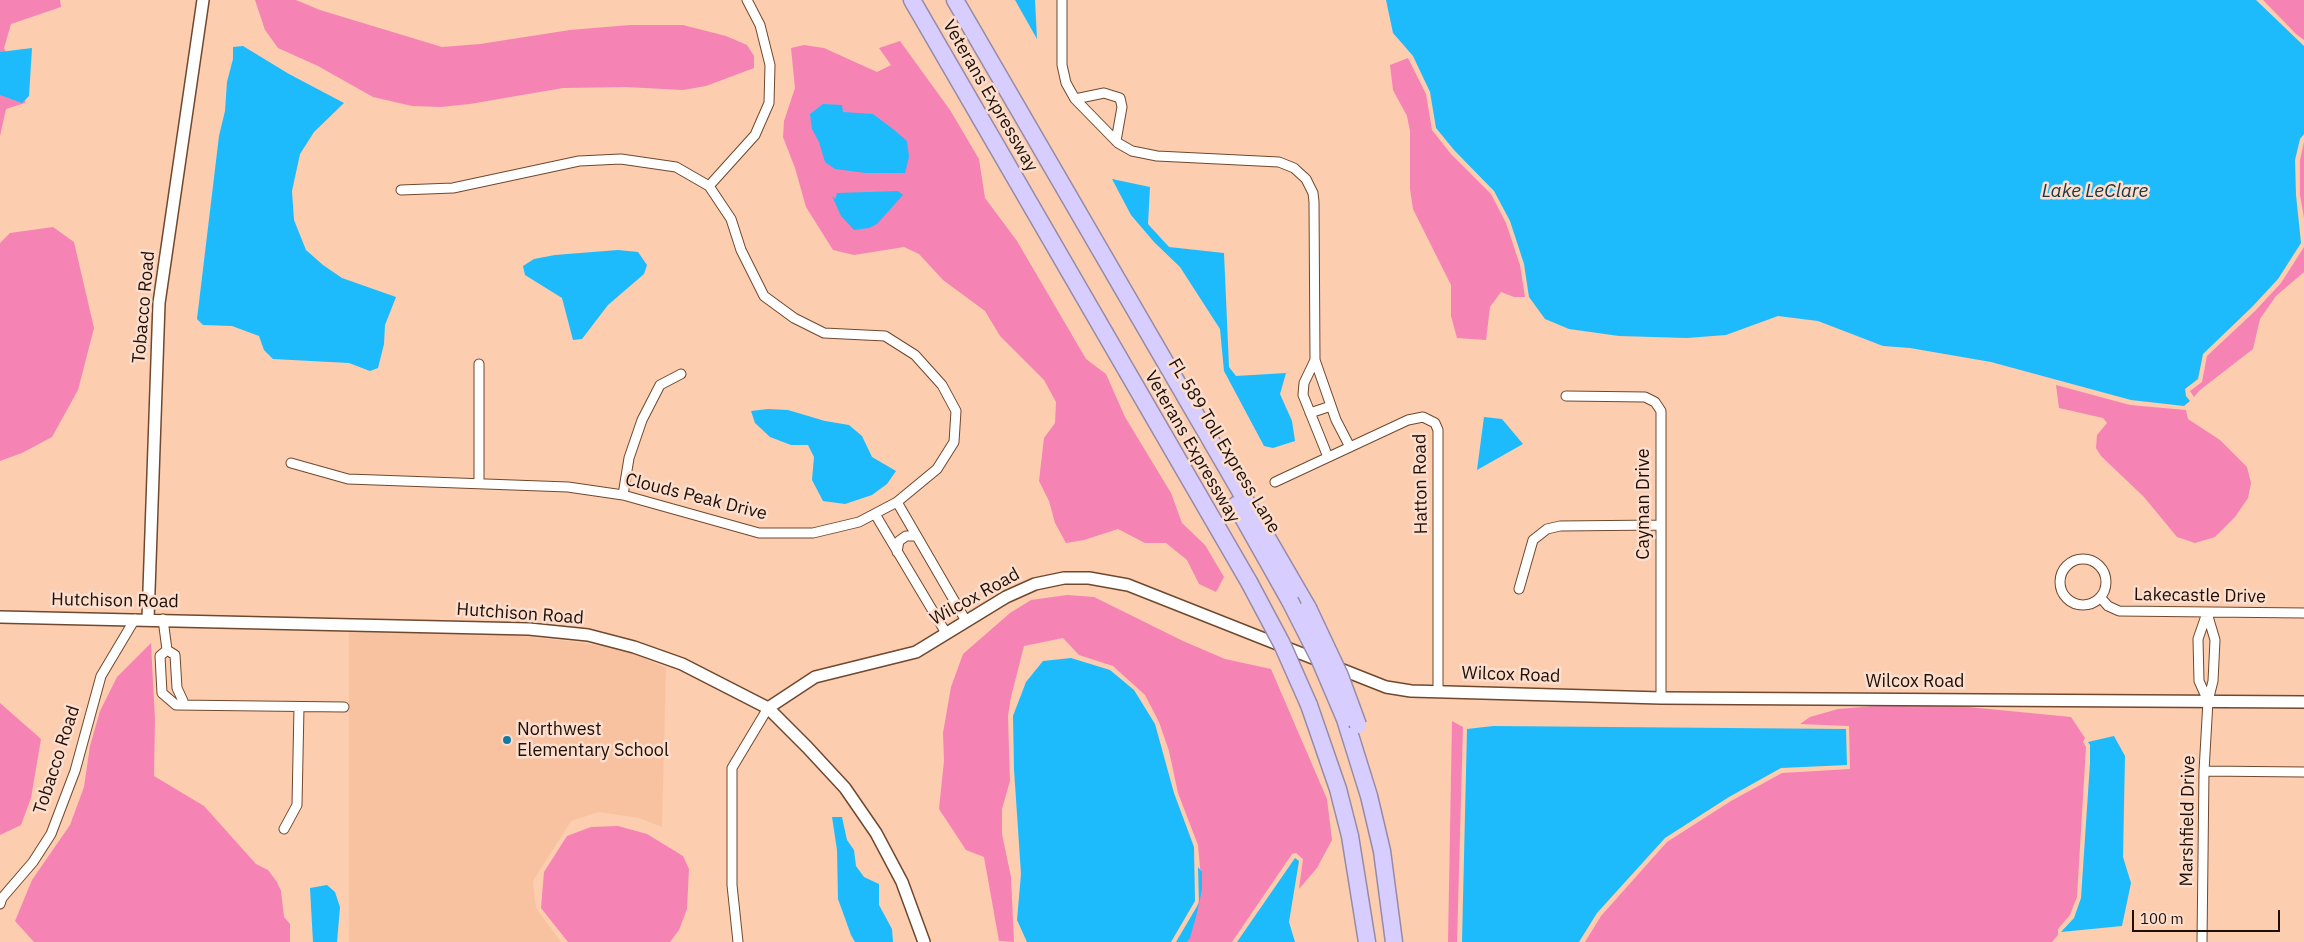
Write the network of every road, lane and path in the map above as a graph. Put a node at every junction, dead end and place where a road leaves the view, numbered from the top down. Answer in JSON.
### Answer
{"nodes":[{"id":1,"x":202,"y":0,"type":"edge"},
{"id":2,"x":747,"y":0,"type":"edge"},
{"id":3,"x":912,"y":0,"type":"edge"},
{"id":4,"x":942,"y":0,"type":"edge"},
{"id":5,"x":955,"y":0,"type":"edge"},
{"id":6,"x":1062,"y":0,"type":"edge"},
{"id":7,"x":1075,"y":99,"type":"junction"},
{"id":8,"x":1116,"y":141,"type":"junction"},
{"id":9,"x":710,"y":186,"type":"junction"},
{"id":10,"x":402,"y":190,"type":"dead end"},
{"id":11,"x":1315,"y":360,"type":"junction"},
{"id":12,"x":479,"y":364,"type":"dead end"},
{"id":13,"x":681,"y":374,"type":"dead end"},
{"id":14,"x":1566,"y":396,"type":"dead end"},
{"id":15,"x":1331,"y":406,"type":"junction"},
{"id":16,"x":1310,"y":413,"type":"junction"},
{"id":17,"x":1350,"y":447,"type":"junction"},
{"id":18,"x":1328,"y":457,"type":"junction"},
{"id":19,"x":291,"y":463,"type":"dead end"},
{"id":20,"x":1275,"y":482,"type":"dead end"},
{"id":21,"x":479,"y":483,"type":"junction"},
{"id":22,"x":623,"y":494,"type":"junction"},
{"id":23,"x":897,"y":502,"type":"junction"},
{"id":24,"x":875,"y":514,"type":"junction"},
{"id":25,"x":1660,"y":525,"type":"junction"},
{"id":26,"x":915,"y":536,"type":"junction"},
{"id":27,"x":897,"y":552,"type":"junction"},
{"id":28,"x":1519,"y":589,"type":"dead end"},
{"id":29,"x":2100,"y":597,"type":"junction"},
{"id":30,"x":2207,"y":613,"type":"junction"},
{"id":31,"x":2304,"y":613,"type":"edge"},
{"id":32,"x":0,"y":617,"type":"edge"},
{"id":33,"x":135,"y":619,"type":"junction"},
{"id":34,"x":148,"y":619,"type":"junction"},
{"id":35,"x":163,"y":619,"type":"junction"},
{"id":36,"x":966,"y":621,"type":"junction"},
{"id":37,"x":946,"y":633,"type":"junction"},
{"id":38,"x":167,"y":650,"type":"junction"},
{"id":39,"x":177,"y":666,"type":"junction"},
{"id":40,"x":161,"y":668,"type":"junction"},
{"id":41,"x":1438,"y":691,"type":"junction"},
{"id":42,"x":1660,"y":698,"type":"junction"},
{"id":43,"x":2208,"y":701,"type":"junction"},
{"id":44,"x":2304,"y":702,"type":"edge"},
{"id":45,"x":182,"y":704,"type":"junction"},
{"id":46,"x":299,"y":707,"type":"junction"},
{"id":47,"x":344,"y":707,"type":"dead end"},
{"id":48,"x":768,"y":708,"type":"junction"},
{"id":49,"x":1352,"y":722,"type":"junction"},
{"id":50,"x":2204,"y":771,"type":"junction"},
{"id":51,"x":2304,"y":772,"type":"edge"},
{"id":52,"x":284,"y":830,"type":"dead end"},
{"id":53,"x":0,"y":904,"type":"edge"},
{"id":54,"x":738,"y":942,"type":"edge"},
{"id":55,"x":924,"y":942,"type":"edge"},
{"id":56,"x":1367,"y":942,"type":"edge"},
{"id":57,"x":1394,"y":942,"type":"edge"},
{"id":58,"x":1405,"y":942,"type":"edge"},
{"id":59,"x":2202,"y":942,"type":"edge"}],
"edges":[{"from":1,"to":34,"type":"street","name":"Tobacco Road"},
{"from":2,"to":9,"type":"street"},
{"from":3,"to":56,"type":"highway","name":"Veterans Expressway","bridge":true},
{"from":4,"to":49,"type":"highway","name":"FL 589 Toll Express Lane","bridge":true},
{"from":5,"to":49,"type":"highway","name":"Veterans Expressway","bridge":true},
{"from":6,"to":7,"type":"street"},
{"from":7,"to":8,"type":"street"},
{"from":7,"to":8,"type":"street"},
{"from":8,"to":11,"type":"street"},
{"from":9,"to":10,"type":"street","name":"Clouds Peak Drive"},
{"from":9,"to":23,"type":"street","name":"Clouds Peak Drive"},
{"from":11,"to":15,"type":"street"},
{"from":11,"to":16,"type":"street"},
{"from":12,"to":21,"type":"street"},
{"from":13,"to":22,"type":"street"},
{"from":14,"to":25,"type":"street","name":"Cayman Drive"},
{"from":15,"to":16,"type":"street"},
{"from":15,"to":17,"type":"street"},
{"from":16,"to":18,"type":"street"},
{"from":17,"to":18,"type":"street","name":"Hatton Road"},
{"from":17,"to":41,"type":"street","name":"Hatton Road"},
{"from":18,"to":20,"type":"street","name":"Hatton Road"},
{"from":19,"to":21,"type":"street","name":"Clouds Peak Drive"},
{"from":21,"to":22,"type":"street","name":"Clouds Peak Drive"},
{"from":22,"to":24,"type":"street","name":"Clouds Peak Drive"},
{"from":23,"to":24,"type":"street","name":"Clouds Peak Drive"},
{"from":23,"to":26,"type":"street"},
{"from":24,"to":27,"type":"street"},
{"from":25,"to":28,"type":"street"},
{"from":25,"to":42,"type":"street","name":"Cayman Drive"},
{"from":26,"to":27,"type":"street"},
{"from":26,"to":36,"type":"street"},
{"from":27,"to":37,"type":"street"},
{"from":29,"to":29,"type":"street"},
{"from":29,"to":30,"type":"street","name":"Lakecastle Drive"},
{"from":30,"to":31,"type":"street","name":"Lakecastle Drive"},
{"from":30,"to":43,"type":"street","name":"Marshfield Drive"},
{"from":30,"to":43,"type":"street","name":"Marshfield Drive"},
{"from":32,"to":33,"type":"street","name":"Hutchison Road"},
{"from":33,"to":34,"type":"street","name":"Hutchison Road"},
{"from":33,"to":53,"type":"street","name":"Tobacco Road"},
{"from":34,"to":35,"type":"street","name":"Hutchison Road"},
{"from":35,"to":38,"type":"street"},
{"from":35,"to":48,"type":"street","name":"Hutchison Road"},
{"from":36,"to":37,"type":"street","name":"Wilcox Road"},
{"from":36,"to":41,"type":"street","name":"Wilcox Road"},
{"from":37,"to":48,"type":"street","name":"Wilcox Road"},
{"from":38,"to":39,"type":"street"},
{"from":38,"to":40,"type":"street"},
{"from":39,"to":40,"type":"street"},
{"from":39,"to":45,"type":"street"},
{"from":40,"to":45,"type":"street"},
{"from":41,"to":42,"type":"street","name":"Wilcox Road"},
{"from":42,"to":43,"type":"street","name":"Wilcox Road"},
{"from":43,"to":44,"type":"street","name":"Wilcox Road"},
{"from":43,"to":50,"type":"street","name":"Marshfield Drive"},
{"from":45,"to":46,"type":"street"},
{"from":46,"to":47,"type":"street"},
{"from":46,"to":52,"type":"street"},
{"from":48,"to":54,"type":"street"},
{"from":48,"to":55,"type":"street","name":"Hutchison Road"},
{"from":49,"to":57,"type":"highway","name":"FL 589 Toll Express Lane"},
{"from":49,"to":58,"type":"highway","name":"Veterans Expressway"},
{"from":50,"to":51,"type":"street"},
{"from":50,"to":59,"type":"street","name":"Marshfield Drive"}]}
